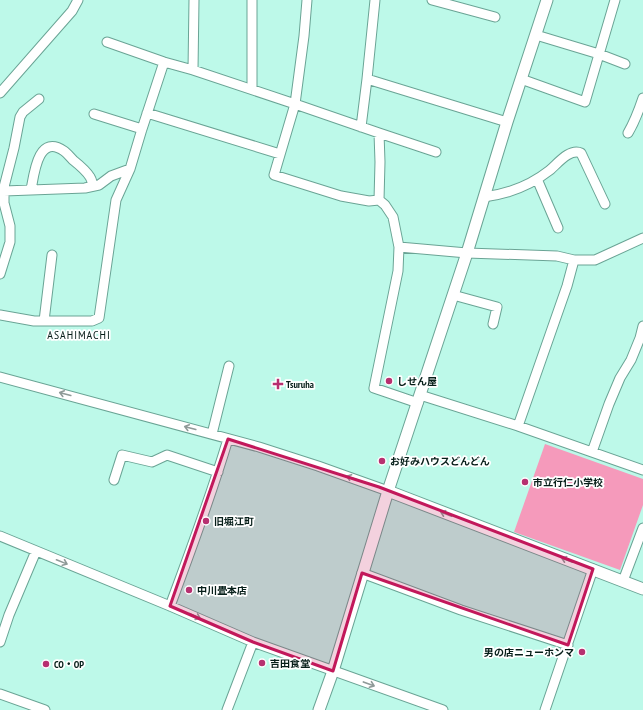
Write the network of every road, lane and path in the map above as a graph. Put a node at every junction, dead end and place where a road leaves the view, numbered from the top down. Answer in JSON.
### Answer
{"nodes":[{"id":1,"x":78,"y":0,"type":"edge"},
{"id":2,"x":194,"y":0,"type":"edge"},
{"id":3,"x":252,"y":0,"type":"edge"},
{"id":4,"x":307,"y":0,"type":"edge"},
{"id":5,"x":375,"y":0,"type":"edge"},
{"id":6,"x":432,"y":0,"type":"edge"},
{"id":7,"x":547,"y":0,"type":"edge"},
{"id":8,"x":615,"y":0,"type":"edge"},
{"id":9,"x":495,"y":17,"type":"dead end"},
{"id":10,"x":536,"y":35,"type":"junction"},
{"id":11,"x":107,"y":42,"type":"dead end"},
{"id":12,"x":599,"y":54,"type":"junction"},
{"id":13,"x":164,"y":62,"type":"junction"},
{"id":14,"x":625,"y":64,"type":"dead end"},
{"id":15,"x":193,"y":70,"type":"junction"},
{"id":16,"x":367,"y":79,"type":"junction"},
{"id":17,"x":521,"y":79,"type":"junction"},
{"id":18,"x":252,"y":90,"type":"junction"},
{"id":19,"x":0,"y":93,"type":"edge"},
{"id":20,"x":643,"y":98,"type":"edge"},
{"id":21,"x":39,"y":99,"type":"dead end"},
{"id":22,"x":296,"y":104,"type":"junction"},
{"id":23,"x":147,"y":113,"type":"junction"},
{"id":24,"x":94,"y":114,"type":"dead end"},
{"id":25,"x":507,"y":122,"type":"junction"},
{"id":26,"x":361,"y":127,"type":"junction"},
{"id":27,"x":142,"y":129,"type":"junction"},
{"id":28,"x":628,"y":133,"type":"dead end"},
{"id":29,"x":379,"y":134,"type":"junction"},
{"id":30,"x":436,"y":152,"type":"dead end"},
{"id":31,"x":280,"y":154,"type":"junction"},
{"id":32,"x":130,"y":169,"type":"junction"},
{"id":33,"x":537,"y":179,"type":"junction"},
{"id":34,"x":93,"y":186,"type":"junction"},
{"id":35,"x":30,"y":190,"type":"junction"},
{"id":36,"x":4,"y":191,"type":"junction"},
{"id":37,"x":484,"y":197,"type":"junction"},
{"id":38,"x":379,"y":200,"type":"junction"},
{"id":39,"x":605,"y":204,"type":"dead end"},
{"id":40,"x":558,"y":228,"type":"dead end"},
{"id":41,"x":643,"y":238,"type":"edge"},
{"id":42,"x":399,"y":247,"type":"junction"},
{"id":43,"x":3,"y":252,"type":"edge"},
{"id":44,"x":467,"y":253,"type":"junction"},
{"id":45,"x":52,"y":255,"type":"dead end"},
{"id":46,"x":574,"y":260,"type":"junction"},
{"id":47,"x":0,"y":274,"type":"edge"},
{"id":48,"x":453,"y":295,"type":"junction"},
{"id":49,"x":0,"y":314,"type":"edge"},
{"id":50,"x":44,"y":321,"type":"junction"},
{"id":51,"x":492,"y":324,"type":"dead end"},
{"id":52,"x":643,"y":326,"type":"edge"},
{"id":53,"x":229,"y":366,"type":"dead end"},
{"id":54,"x":0,"y":377,"type":"edge"},
{"id":55,"x":419,"y":399,"type":"junction"},
{"id":56,"x":518,"y":426,"type":"junction"},
{"id":57,"x":212,"y":434,"type":"junction"},
{"id":58,"x":228,"y":439,"type":"junction"},
{"id":59,"x":592,"y":452,"type":"junction"},
{"id":60,"x":643,"y":470,"type":"edge"},
{"id":61,"x":218,"y":472,"type":"junction"},
{"id":62,"x":114,"y":480,"type":"dead end"},
{"id":63,"x":388,"y":491,"type":"junction"},
{"id":64,"x":643,"y":528,"type":"edge"},
{"id":65,"x":0,"y":536,"type":"edge"},
{"id":66,"x":36,"y":551,"type":"junction"},
{"id":67,"x":592,"y":569,"type":"junction"},
{"id":68,"x":362,"y":573,"type":"junction"},
{"id":69,"x":623,"y":581,"type":"junction"},
{"id":70,"x":643,"y":589,"type":"edge"},
{"id":71,"x":170,"y":606,"type":"junction"},
{"id":72,"x":0,"y":642,"type":"edge"},
{"id":73,"x":253,"y":642,"type":"junction"},
{"id":74,"x":568,"y":644,"type":"junction"},
{"id":75,"x":333,"y":670,"type":"junction"},
{"id":76,"x":0,"y":694,"type":"edge"},
{"id":77,"x":45,"y":710,"type":"edge"},
{"id":78,"x":227,"y":710,"type":"edge"},
{"id":79,"x":320,"y":710,"type":"edge"},
{"id":80,"x":443,"y":710,"type":"edge"},
{"id":81,"x":546,"y":710,"type":"edge"}],
"edges":[{"from":1,"to":19,"type":"street"},
{"from":2,"to":15,"type":"street"},
{"from":3,"to":18,"type":"street"},
{"from":4,"to":22,"type":"street"},
{"from":5,"to":16,"type":"street"},
{"from":6,"to":9,"type":"street"},
{"from":7,"to":10,"type":"street"},
{"from":8,"to":12,"type":"street"},
{"from":10,"to":12,"type":"street"},
{"from":10,"to":17,"type":"street"},
{"from":11,"to":13,"type":"street"},
{"from":12,"to":14,"type":"street"},
{"from":12,"to":17,"type":"street"},
{"from":13,"to":15,"type":"street"},
{"from":13,"to":23,"type":"street"},
{"from":15,"to":18,"type":"street"},
{"from":16,"to":25,"type":"street"},
{"from":16,"to":26,"type":"street"},
{"from":17,"to":25,"type":"street"},
{"from":18,"to":22,"type":"street"},
{"from":20,"to":28,"type":"street"},
{"from":21,"to":36,"type":"street"},
{"from":22,"to":26,"type":"street"},
{"from":22,"to":31,"type":"street"},
{"from":23,"to":27,"type":"street"},
{"from":23,"to":31,"type":"street"},
{"from":24,"to":27,"type":"street"},
{"from":25,"to":37,"type":"street"},
{"from":26,"to":29,"type":"street"},
{"from":27,"to":32,"type":"street"},
{"from":29,"to":30,"type":"street"},
{"from":29,"to":38,"type":"street"},
{"from":31,"to":38,"type":"street"},
{"from":32,"to":34,"type":"street"},
{"from":32,"to":50,"type":"street"},
{"from":33,"to":37,"type":"street"},
{"from":33,"to":39,"type":"street"},
{"from":33,"to":40,"type":"street"},
{"from":34,"to":35,"type":"street"},
{"from":34,"to":35,"type":"street"},
{"from":35,"to":36,"type":"street"},
{"from":36,"to":43,"type":"street"},
{"from":37,"to":44,"type":"street"},
{"from":38,"to":42,"type":"street"},
{"from":41,"to":46,"type":"street"},
{"from":42,"to":44,"type":"street"},
{"from":42,"to":55,"type":"street"},
{"from":43,"to":47,"type":"street"},
{"from":44,"to":46,"type":"street"},
{"from":44,"to":48,"type":"street"},
{"from":45,"to":50,"type":"street"},
{"from":46,"to":56,"type":"street"},
{"from":48,"to":51,"type":"street"},
{"from":48,"to":55,"type":"street"},
{"from":49,"to":50,"type":"street"},
{"from":52,"to":59,"type":"street"},
{"from":53,"to":57,"type":"street"},
{"from":57,"to":54,"type":"street","one_way":true},
{"from":55,"to":56,"type":"street"},
{"from":55,"to":63,"type":"street"},
{"from":56,"to":59,"type":"street"},
{"from":57,"to":58,"type":"street"},
{"from":58,"to":61,"type":"street"},
{"from":63,"to":58,"type":"street","one_way":true},
{"from":59,"to":60,"type":"street"},
{"from":61,"to":62,"type":"street"},
{"from":61,"to":71,"type":"street"},
{"from":67,"to":63,"type":"street","one_way":true},
{"from":63,"to":68,"type":"street"},
{"from":64,"to":69,"type":"street"},
{"from":65,"to":66,"type":"street"},
{"from":66,"to":71,"type":"street","one_way":true},
{"from":66,"to":72,"type":"street"},
{"from":67,"to":69,"type":"street"},
{"from":67,"to":74,"type":"street"},
{"from":68,"to":74,"type":"street"},
{"from":68,"to":75,"type":"street"},
{"from":69,"to":70,"type":"street"},
{"from":71,"to":73,"type":"street","one_way":true},
{"from":73,"to":75,"type":"street"},
{"from":73,"to":78,"type":"street"},
{"from":74,"to":81,"type":"street"},
{"from":75,"to":79,"type":"street"},
{"from":75,"to":80,"type":"street","one_way":true},
{"from":76,"to":77,"type":"street"}]}
